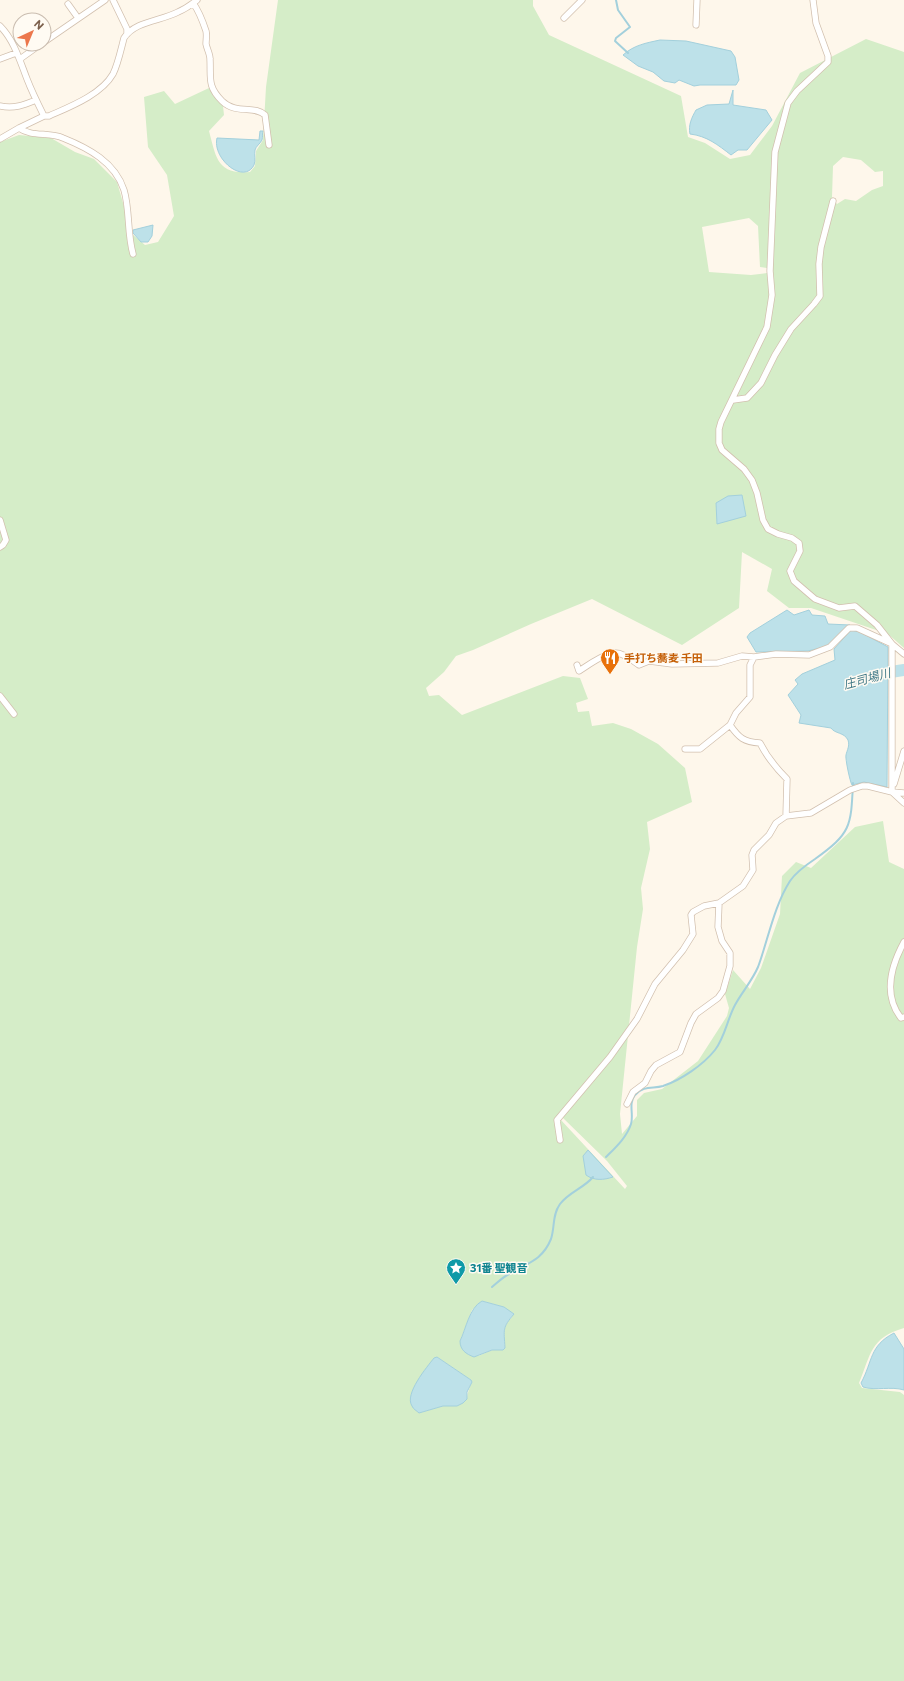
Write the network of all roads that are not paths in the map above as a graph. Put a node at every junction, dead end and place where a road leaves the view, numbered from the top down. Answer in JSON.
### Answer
{"nodes":[{"id":1,"x":105,"y":0,"type":"edge"},
{"id":2,"x":113,"y":0,"type":"edge"},
{"id":3,"x":582,"y":0,"type":"edge"},
{"id":4,"x":696,"y":0,"type":"edge"},
{"id":5,"x":813,"y":0,"type":"edge"},
{"id":6,"x":195,"y":2,"type":"edge"},
{"id":7,"x":68,"y":4,"type":"dead end"},
{"id":8,"x":78,"y":18,"type":"junction"},
{"id":9,"x":564,"y":18,"type":"dead end"},
{"id":10,"x":696,"y":25,"type":"dead end"},
{"id":11,"x":0,"y":26,"type":"edge"},
{"id":12,"x":127,"y":34,"type":"junction"},
{"id":13,"x":52,"y":36,"type":"edge"},
{"id":14,"x":30,"y":52,"type":"edge"},
{"id":15,"x":16,"y":53,"type":"junction"},
{"id":16,"x":0,"y":59,"type":"edge"},
{"id":17,"x":20,"y":59,"type":"junction"},
{"id":18,"x":36,"y":100,"type":"junction"},
{"id":19,"x":0,"y":106,"type":"edge"},
{"id":20,"x":44,"y":116,"type":"junction"},
{"id":21,"x":18,"y":128,"type":"junction"},
{"id":22,"x":0,"y":139,"type":"edge"},
{"id":23,"x":269,"y":145,"type":"dead end"},
{"id":24,"x":833,"y":201,"type":"dead end"},
{"id":25,"x":133,"y":254,"type":"dead end"},
{"id":26,"x":732,"y":400,"type":"junction"},
{"id":27,"x":0,"y":520,"type":"edge"},
{"id":28,"x":0,"y":547,"type":"edge"},
{"id":29,"x":892,"y":644,"type":"junction"},
{"id":30,"x":904,"y":654,"type":"edge"},
{"id":31,"x":754,"y":657,"type":"junction"},
{"id":32,"x":577,"y":665,"type":"dead end"},
{"id":33,"x":0,"y":696,"type":"edge"},
{"id":34,"x":14,"y":714,"type":"dead end"},
{"id":35,"x":730,"y":725,"type":"junction"},
{"id":36,"x":685,"y":749,"type":"dead end"},
{"id":37,"x":904,"y":751,"type":"edge"},
{"id":38,"x":892,"y":792,"type":"junction"},
{"id":39,"x":904,"y":793,"type":"edge"},
{"id":40,"x":904,"y":803,"type":"edge"},
{"id":41,"x":786,"y":816,"type":"junction"},
{"id":42,"x":719,"y":903,"type":"junction"},
{"id":43,"x":904,"y":942,"type":"edge"},
{"id":44,"x":904,"y":1018,"type":"edge"},
{"id":45,"x":626,"y":1104,"type":"dead end"},
{"id":46,"x":560,"y":1140,"type":"dead end"}],
"edges":[{"from":1,"to":8,"type":"street"},
{"from":2,"to":12,"type":"street"},
{"from":3,"to":9,"type":"street"},
{"from":4,"to":10,"type":"street"},
{"from":5,"to":26,"type":"street"},
{"from":6,"to":12,"type":"street"},
{"from":6,"to":23,"type":"street"},
{"from":7,"to":8,"type":"street"},
{"from":8,"to":13,"type":"street"},
{"from":11,"to":15,"type":"street"},
{"from":12,"to":20,"type":"street"},
{"from":14,"to":17,"type":"street"},
{"from":15,"to":16,"type":"street"},
{"from":15,"to":17,"type":"street"},
{"from":17,"to":18,"type":"street"},
{"from":18,"to":19,"type":"street"},
{"from":18,"to":20,"type":"street"},
{"from":20,"to":21,"type":"street"},
{"from":21,"to":22,"type":"street"},
{"from":21,"to":25,"type":"street"},
{"from":24,"to":26,"type":"street"},
{"from":26,"to":29,"type":"street"},
{"from":27,"to":28,"type":"street"},
{"from":29,"to":30,"type":"street"},
{"from":29,"to":31,"type":"street"},
{"from":29,"to":38,"type":"street"},
{"from":31,"to":32,"type":"street"},
{"from":31,"to":35,"type":"street"},
{"from":33,"to":34,"type":"street"},
{"from":35,"to":36,"type":"street"},
{"from":35,"to":41,"type":"street"},
{"from":37,"to":38,"type":"street"},
{"from":38,"to":39,"type":"street"},
{"from":38,"to":40,"type":"street"},
{"from":38,"to":41,"type":"street"},
{"from":41,"to":42,"type":"street"},
{"from":42,"to":45,"type":"street"},
{"from":42,"to":46,"type":"street"},
{"from":43,"to":44,"type":"street"}]}
